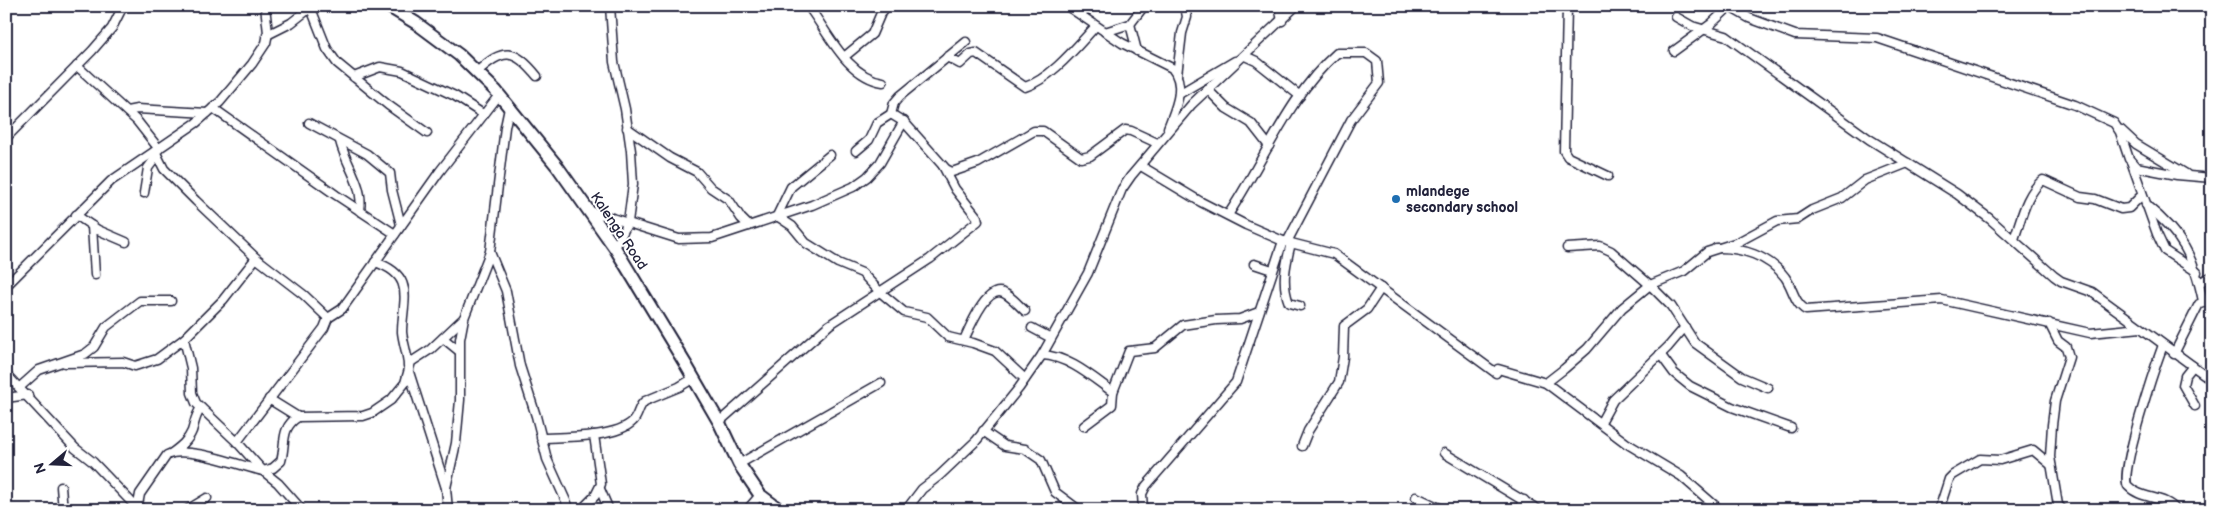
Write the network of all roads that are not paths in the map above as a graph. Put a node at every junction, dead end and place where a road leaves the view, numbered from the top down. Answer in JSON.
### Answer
{"nodes":[{"id":1,"x":123,"y":6,"type":"edge"},
{"id":2,"x":265,"y":6,"type":"edge"},
{"id":3,"x":388,"y":6,"type":"edge"},
{"id":4,"x":610,"y":6,"type":"edge"},
{"id":5,"x":808,"y":6,"type":"edge"},
{"id":6,"x":887,"y":6,"type":"edge"},
{"id":7,"x":1067,"y":6,"type":"edge"},
{"id":8,"x":1144,"y":6,"type":"edge"},
{"id":9,"x":1185,"y":6,"type":"edge"},
{"id":10,"x":1190,"y":6,"type":"edge"},
{"id":11,"x":1279,"y":6,"type":"edge"},
{"id":12,"x":1296,"y":6,"type":"edge"},
{"id":13,"x":1567,"y":6,"type":"edge"},
{"id":14,"x":310,"y":7,"type":"edge"},
{"id":15,"x":1729,"y":7,"type":"edge"},
{"id":16,"x":1186,"y":15,"type":"junction"},
{"id":17,"x":1676,"y":17,"type":"dead end"},
{"id":18,"x":1282,"y":21,"type":"junction"},
{"id":19,"x":1130,"y":24,"type":"junction"},
{"id":20,"x":1096,"y":26,"type":"junction"},
{"id":21,"x":1704,"y":30,"type":"junction"},
{"id":22,"x":1105,"y":32,"type":"junction"},
{"id":23,"x":267,"y":35,"type":"junction"},
{"id":24,"x":966,"y":42,"type":"dead end"},
{"id":25,"x":1137,"y":50,"type":"junction"},
{"id":26,"x":1674,"y":51,"type":"dead end"},
{"id":27,"x":947,"y":56,"type":"junction"},
{"id":28,"x":844,"y":57,"type":"junction"},
{"id":29,"x":1243,"y":58,"type":"junction"},
{"id":30,"x":76,"y":66,"type":"junction"},
{"id":31,"x":477,"y":72,"type":"junction"},
{"id":32,"x":1177,"y":75,"type":"junction"},
{"id":33,"x":537,"y":76,"type":"dead end"},
{"id":34,"x":354,"y":77,"type":"junction"},
{"id":35,"x":884,"y":82,"type":"dead end"},
{"id":36,"x":1207,"y":89,"type":"junction"},
{"id":37,"x":498,"y":94,"type":"junction"},
{"id":38,"x":1179,"y":94,"type":"junction"},
{"id":39,"x":1300,"y":96,"type":"junction"},
{"id":40,"x":509,"y":108,"type":"junction"},
{"id":41,"x":126,"y":111,"type":"junction"},
{"id":42,"x":210,"y":111,"type":"junction"},
{"id":43,"x":483,"y":114,"type":"junction"},
{"id":44,"x":891,"y":114,"type":"junction"},
{"id":45,"x":904,"y":121,"type":"junction"},
{"id":46,"x":309,"y":123,"type":"dead end"},
{"id":47,"x":2117,"y":125,"type":"junction"},
{"id":48,"x":627,"y":128,"type":"junction"},
{"id":49,"x":1167,"y":132,"type":"junction"},
{"id":50,"x":427,"y":133,"type":"dead end"},
{"id":51,"x":6,"y":138,"type":"edge"},
{"id":52,"x":340,"y":140,"type":"junction"},
{"id":53,"x":1158,"y":143,"type":"junction"},
{"id":54,"x":1269,"y":146,"type":"junction"},
{"id":55,"x":856,"y":151,"type":"dead end"},
{"id":56,"x":157,"y":152,"type":"junction"},
{"id":57,"x":830,"y":155,"type":"dead end"},
{"id":58,"x":1908,"y":163,"type":"junction"},
{"id":59,"x":2132,"y":164,"type":"junction"},
{"id":60,"x":943,"y":166,"type":"junction"},
{"id":61,"x":1142,"y":166,"type":"junction"},
{"id":62,"x":1608,"y":176,"type":"dead end"},
{"id":63,"x":2188,"y":176,"type":"junction"},
{"id":64,"x":2212,"y":178,"type":"edge"},
{"id":65,"x":144,"y":193,"type":"dead end"},
{"id":66,"x":2142,"y":195,"type":"junction"},
{"id":67,"x":2146,"y":204,"type":"junction"},
{"id":68,"x":360,"y":211,"type":"junction"},
{"id":69,"x":588,"y":211,"type":"junction"},
{"id":70,"x":76,"y":215,"type":"junction"},
{"id":71,"x":1228,"y":215,"type":"junction"},
{"id":72,"x":777,"y":216,"type":"junction"},
{"id":73,"x":628,"y":222,"type":"junction"},
{"id":74,"x":401,"y":224,"type":"junction"},
{"id":75,"x":92,"y":226,"type":"junction"},
{"id":76,"x":749,"y":226,"type":"junction"},
{"id":77,"x":395,"y":234,"type":"junction"},
{"id":78,"x":2014,"y":239,"type":"junction"},
{"id":79,"x":126,"y":242,"type":"dead end"},
{"id":80,"x":1287,"y":242,"type":"junction"},
{"id":81,"x":615,"y":248,"type":"junction"},
{"id":82,"x":1567,"y":248,"type":"dead end"},
{"id":83,"x":1716,"y":248,"type":"junction"},
{"id":84,"x":490,"y":252,"type":"junction"},
{"id":85,"x":256,"y":258,"type":"junction"},
{"id":86,"x":375,"y":262,"type":"junction"},
{"id":87,"x":1254,"y":264,"type":"dead end"},
{"id":88,"x":1272,"y":270,"type":"junction"},
{"id":89,"x":2197,"y":272,"type":"junction"},
{"id":90,"x":95,"y":275,"type":"dead end"},
{"id":91,"x":2212,"y":276,"type":"edge"},
{"id":92,"x":2199,"y":283,"type":"junction"},
{"id":93,"x":1650,"y":285,"type":"junction"},
{"id":94,"x":6,"y":286,"type":"edge"},
{"id":95,"x":1381,"y":288,"type":"junction"},
{"id":96,"x":880,"y":292,"type":"junction"},
{"id":97,"x":2203,"y":301,"type":"junction"},
{"id":98,"x":2212,"y":301,"type":"edge"},
{"id":99,"x":171,"y":302,"type":"dead end"},
{"id":100,"x":1300,"y":306,"type":"dead end"},
{"id":101,"x":1024,"y":311,"type":"dead end"},
{"id":102,"x":1259,"y":312,"type":"junction"},
{"id":103,"x":328,"y":318,"type":"junction"},
{"id":104,"x":464,"y":318,"type":"junction"},
{"id":105,"x":2049,"y":323,"type":"junction"},
{"id":106,"x":1685,"y":327,"type":"junction"},
{"id":107,"x":1032,"y":328,"type":"dead end"},
{"id":108,"x":2141,"y":328,"type":"junction"},
{"id":109,"x":443,"y":338,"type":"junction"},
{"id":110,"x":1051,"y":338,"type":"junction"},
{"id":111,"x":184,"y":339,"type":"junction"},
{"id":112,"x":964,"y":340,"type":"junction"},
{"id":113,"x":2163,"y":346,"type":"junction"},
{"id":114,"x":459,"y":351,"type":"junction"},
{"id":115,"x":1660,"y":354,"type":"junction"},
{"id":116,"x":2174,"y":354,"type":"junction"},
{"id":117,"x":1042,"y":355,"type":"junction"},
{"id":118,"x":62,"y":362,"type":"junction"},
{"id":119,"x":2193,"y":366,"type":"junction"},
{"id":120,"x":408,"y":369,"type":"junction"},
{"id":121,"x":6,"y":374,"type":"edge"},
{"id":122,"x":694,"y":378,"type":"junction"},
{"id":123,"x":1026,"y":379,"type":"junction"},
{"id":124,"x":2212,"y":380,"type":"edge"},
{"id":125,"x":1546,"y":382,"type":"junction"},
{"id":126,"x":880,"y":383,"type":"dead end"},
{"id":127,"x":20,"y":387,"type":"junction"},
{"id":128,"x":1768,"y":388,"type":"dead end"},
{"id":129,"x":1113,"y":392,"type":"junction"},
{"id":130,"x":28,"y":395,"type":"junction"},
{"id":131,"x":6,"y":398,"type":"edge"},
{"id":132,"x":269,"y":399,"type":"junction"},
{"id":133,"x":2194,"y":406,"type":"dead end"},
{"id":134,"x":201,"y":408,"type":"junction"},
{"id":135,"x":298,"y":418,"type":"junction"},
{"id":136,"x":719,"y":422,"type":"junction"},
{"id":137,"x":1601,"y":422,"type":"junction"},
{"id":138,"x":1084,"y":426,"type":"dead end"},
{"id":139,"x":1791,"y":428,"type":"dead end"},
{"id":140,"x":983,"y":432,"type":"junction"},
{"id":141,"x":594,"y":435,"type":"junction"},
{"id":142,"x":542,"y":438,"type":"junction"},
{"id":143,"x":237,"y":442,"type":"junction"},
{"id":144,"x":1302,"y":446,"type":"dead end"},
{"id":145,"x":172,"y":453,"type":"junction"},
{"id":146,"x":1444,"y":453,"type":"dead end"},
{"id":147,"x":739,"y":464,"type":"junction"},
{"id":148,"x":2051,"y":465,"type":"junction"},
{"id":149,"x":263,"y":471,"type":"junction"},
{"id":150,"x":61,"y":487,"type":"dead end"},
{"id":151,"x":446,"y":488,"type":"junction"},
{"id":152,"x":600,"y":489,"type":"junction"},
{"id":153,"x":760,"y":495,"type":"junction"},
{"id":154,"x":1416,"y":497,"type":"dead end"},
{"id":155,"x":206,"y":498,"type":"dead end"},
{"id":156,"x":1524,"y":500,"type":"junction"},
{"id":157,"x":138,"y":509,"type":"edge"},
{"id":158,"x":64,"y":510,"type":"edge"},
{"id":159,"x":187,"y":510,"type":"edge"},
{"id":160,"x":302,"y":510,"type":"edge"},
{"id":161,"x":448,"y":510,"type":"edge"},
{"id":162,"x":570,"y":510,"type":"edge"},
{"id":163,"x":581,"y":510,"type":"edge"},
{"id":164,"x":609,"y":510,"type":"edge"},
{"id":165,"x":747,"y":510,"type":"edge"},
{"id":166,"x":780,"y":510,"type":"edge"},
{"id":167,"x":906,"y":510,"type":"edge"},
{"id":168,"x":1079,"y":510,"type":"edge"},
{"id":169,"x":1143,"y":510,"type":"edge"},
{"id":170,"x":1444,"y":510,"type":"edge"},
{"id":171,"x":1518,"y":510,"type":"edge"},
{"id":172,"x":1539,"y":510,"type":"edge"},
{"id":173,"x":1720,"y":510,"type":"edge"},
{"id":174,"x":1939,"y":510,"type":"edge"},
{"id":175,"x":2063,"y":510,"type":"edge"},
{"id":176,"x":2176,"y":510,"type":"edge"}],
"edges":[{"from":1,"to":30,"type":"street"},
{"from":2,"to":23,"type":"street"},
{"from":3,"to":31,"type":"main road","name":"Kalenga Road"},
{"from":4,"to":48,"type":"street"},
{"from":5,"to":28,"type":"street"},
{"from":6,"to":28,"type":"street"},
{"from":7,"to":20,"type":"street"},
{"from":8,"to":19,"type":"street"},
{"from":9,"to":16,"type":"street"},
{"from":10,"to":16,"type":"street"},
{"from":11,"to":18,"type":"street"},
{"from":12,"to":18,"type":"street"},
{"from":13,"to":62,"type":"street"},
{"from":14,"to":23,"type":"street"},
{"from":14,"to":34,"type":"street"},
{"from":15,"to":21,"type":"street"},
{"from":15,"to":47,"type":"street"},
{"from":16,"to":32,"type":"street"},
{"from":17,"to":21,"type":"street"},
{"from":18,"to":29,"type":"street"},
{"from":19,"to":22,"type":"street"},
{"from":19,"to":25,"type":"street"},
{"from":20,"to":22,"type":"street"},
{"from":20,"to":27,"type":"street"},
{"from":21,"to":26,"type":"street"},
{"from":21,"to":58,"type":"street"},
{"from":22,"to":25,"type":"street"},
{"from":23,"to":42,"type":"street"},
{"from":24,"to":27,"type":"street"},
{"from":25,"to":32,"type":"street"},
{"from":27,"to":44,"type":"street"},
{"from":28,"to":35,"type":"street"},
{"from":29,"to":36,"type":"street"},
{"from":29,"to":38,"type":"street"},
{"from":29,"to":39,"type":"street"},
{"from":30,"to":41,"type":"street"},
{"from":30,"to":51,"type":"street"},
{"from":31,"to":33,"type":"street"},
{"from":31,"to":37,"type":"main road","name":"Kalenga Road"},
{"from":32,"to":38,"type":"street"},
{"from":34,"to":43,"type":"street"},
{"from":34,"to":50,"type":"street"},
{"from":36,"to":49,"type":"street"},
{"from":36,"to":54,"type":"street"},
{"from":37,"to":40,"type":"main road","name":"Kalenga Road"},
{"from":37,"to":43,"type":"street"},
{"from":38,"to":49,"type":"street"},
{"from":39,"to":54,"type":"street"},
{"from":39,"to":80,"type":"street"},
{"from":40,"to":69,"type":"main road","name":"Kalenga Road"},
{"from":40,"to":84,"type":"street"},
{"from":41,"to":42,"type":"street"},
{"from":41,"to":56,"type":"street"},
{"from":42,"to":56,"type":"street"},
{"from":42,"to":68,"type":"street"},
{"from":43,"to":74,"type":"street"},
{"from":44,"to":45,"type":"street"},
{"from":44,"to":55,"type":"street"},
{"from":45,"to":60,"type":"street"},
{"from":45,"to":72,"type":"street"},
{"from":46,"to":52,"type":"street"},
{"from":47,"to":59,"type":"street"},
{"from":47,"to":63,"type":"street"},
{"from":48,"to":73,"type":"street"},
{"from":48,"to":76,"type":"street"},
{"from":49,"to":53,"type":"street"},
{"from":52,"to":68,"type":"street"},
{"from":52,"to":74,"type":"street"},
{"from":53,"to":60,"type":"street"},
{"from":53,"to":61,"type":"street"},
{"from":54,"to":71,"type":"street"},
{"from":56,"to":65,"type":"street"},
{"from":56,"to":70,"type":"street"},
{"from":56,"to":85,"type":"street"},
{"from":57,"to":72,"type":"street"},
{"from":58,"to":78,"type":"street"},
{"from":58,"to":83,"type":"street"},
{"from":59,"to":63,"type":"street"},
{"from":59,"to":66,"type":"street"},
{"from":60,"to":96,"type":"street"},
{"from":61,"to":71,"type":"street"},
{"from":61,"to":110,"type":"street"},
{"from":63,"to":64,"type":"street"},
{"from":66,"to":67,"type":"street"},
{"from":66,"to":78,"type":"street"},
{"from":67,"to":89,"type":"street"},
{"from":67,"to":89,"type":"street"},
{"from":68,"to":77,"type":"street"},
{"from":69,"to":73,"type":"street"},
{"from":69,"to":81,"type":"main road","name":"Kalenga Road"},
{"from":70,"to":75,"type":"street"},
{"from":70,"to":94,"type":"street"},
{"from":71,"to":80,"type":"street"},
{"from":72,"to":76,"type":"street"},
{"from":72,"to":96,"type":"street"},
{"from":73,"to":76,"type":"street"},
{"from":73,"to":81,"type":"street"},
{"from":74,"to":77,"type":"street"},
{"from":75,"to":79,"type":"street"},
{"from":75,"to":90,"type":"street"},
{"from":77,"to":86,"type":"street"},
{"from":78,"to":108,"type":"street"},
{"from":80,"to":88,"type":"street"},
{"from":80,"to":95,"type":"street"},
{"from":80,"to":100,"type":"street"},
{"from":81,"to":122,"type":"main road","name":"Kalenga Road"},
{"from":82,"to":93,"type":"street"},
{"from":83,"to":93,"type":"street"},
{"from":83,"to":105,"type":"street"},
{"from":84,"to":104,"type":"street"},
{"from":84,"to":142,"type":"street"},
{"from":85,"to":103,"type":"street"},
{"from":85,"to":111,"type":"street"},
{"from":86,"to":103,"type":"street"},
{"from":86,"to":120,"type":"street"},
{"from":87,"to":88,"type":"street"},
{"from":88,"to":102,"type":"street"},
{"from":89,"to":92,"type":"street"},
{"from":91,"to":92,"type":"street"},
{"from":92,"to":97,"type":"street"},
{"from":93,"to":106,"type":"street"},
{"from":93,"to":125,"type":"street"},
{"from":95,"to":125,"type":"street"},
{"from":95,"to":144,"type":"street"},
{"from":96,"to":112,"type":"street"},
{"from":96,"to":136,"type":"street"},
{"from":97,"to":98,"type":"street"},
{"from":97,"to":116,"type":"street"},
{"from":99,"to":118,"type":"street"},
{"from":101,"to":112,"type":"street"},
{"from":102,"to":129,"type":"street"},
{"from":102,"to":169,"type":"street"},
{"from":103,"to":132,"type":"street"},
{"from":104,"to":109,"type":"street"},
{"from":104,"to":114,"type":"street"},
{"from":105,"to":108,"type":"street"},
{"from":105,"to":148,"type":"street"},
{"from":106,"to":115,"type":"street"},
{"from":106,"to":128,"type":"street"},
{"from":107,"to":110,"type":"street"},
{"from":108,"to":113,"type":"street"},
{"from":109,"to":114,"type":"street"},
{"from":109,"to":120,"type":"street"},
{"from":110,"to":117,"type":"street"},
{"from":111,"to":118,"type":"street"},
{"from":111,"to":134,"type":"street"},
{"from":112,"to":123,"type":"street"},
{"from":113,"to":116,"type":"street"},
{"from":113,"to":176,"type":"street"},
{"from":114,"to":151,"type":"street"},
{"from":115,"to":137,"type":"street"},
{"from":115,"to":139,"type":"street"},
{"from":116,"to":119,"type":"street"},
{"from":117,"to":123,"type":"street"},
{"from":117,"to":129,"type":"street"},
{"from":118,"to":127,"type":"street"},
{"from":119,"to":124,"type":"street"},
{"from":119,"to":133,"type":"street"},
{"from":120,"to":135,"type":"street"},
{"from":120,"to":151,"type":"street"},
{"from":121,"to":127,"type":"street"},
{"from":122,"to":136,"type":"main road","name":"Kalenga Road"},
{"from":122,"to":141,"type":"street"},
{"from":123,"to":140,"type":"street"},
{"from":125,"to":137,"type":"street"},
{"from":126,"to":147,"type":"street"},
{"from":127,"to":130,"type":"street"},
{"from":129,"to":138,"type":"street"},
{"from":130,"to":131,"type":"street"},
{"from":130,"to":157,"type":"street"},
{"from":132,"to":135,"type":"street"},
{"from":132,"to":143,"type":"street"},
{"from":134,"to":143,"type":"street"},
{"from":134,"to":145,"type":"street"},
{"from":135,"to":149,"type":"street"},
{"from":136,"to":147,"type":"main road","name":"Kalenga Road"},
{"from":137,"to":173,"type":"street"},
{"from":140,"to":167,"type":"street"},
{"from":140,"to":168,"type":"street"},
{"from":141,"to":142,"type":"street"},
{"from":141,"to":152,"type":"street"},
{"from":142,"to":162,"type":"street"},
{"from":143,"to":149,"type":"street"},
{"from":145,"to":149,"type":"street"},
{"from":145,"to":157,"type":"street"},
{"from":146,"to":156,"type":"street"},
{"from":147,"to":153,"type":"main road","name":"Kalenga Road"},
{"from":148,"to":174,"type":"street"},
{"from":148,"to":175,"type":"street"},
{"from":149,"to":160,"type":"street"},
{"from":150,"to":158,"type":"street"},
{"from":151,"to":161,"type":"street"},
{"from":152,"to":163,"type":"street"},
{"from":152,"to":164,"type":"street"},
{"from":153,"to":165,"type":"street"},
{"from":153,"to":166,"type":"main road","name":"Kalenga Road"},
{"from":154,"to":170,"type":"street"},
{"from":155,"to":159,"type":"street"},
{"from":156,"to":171,"type":"street"},
{"from":156,"to":172,"type":"street"}]}
